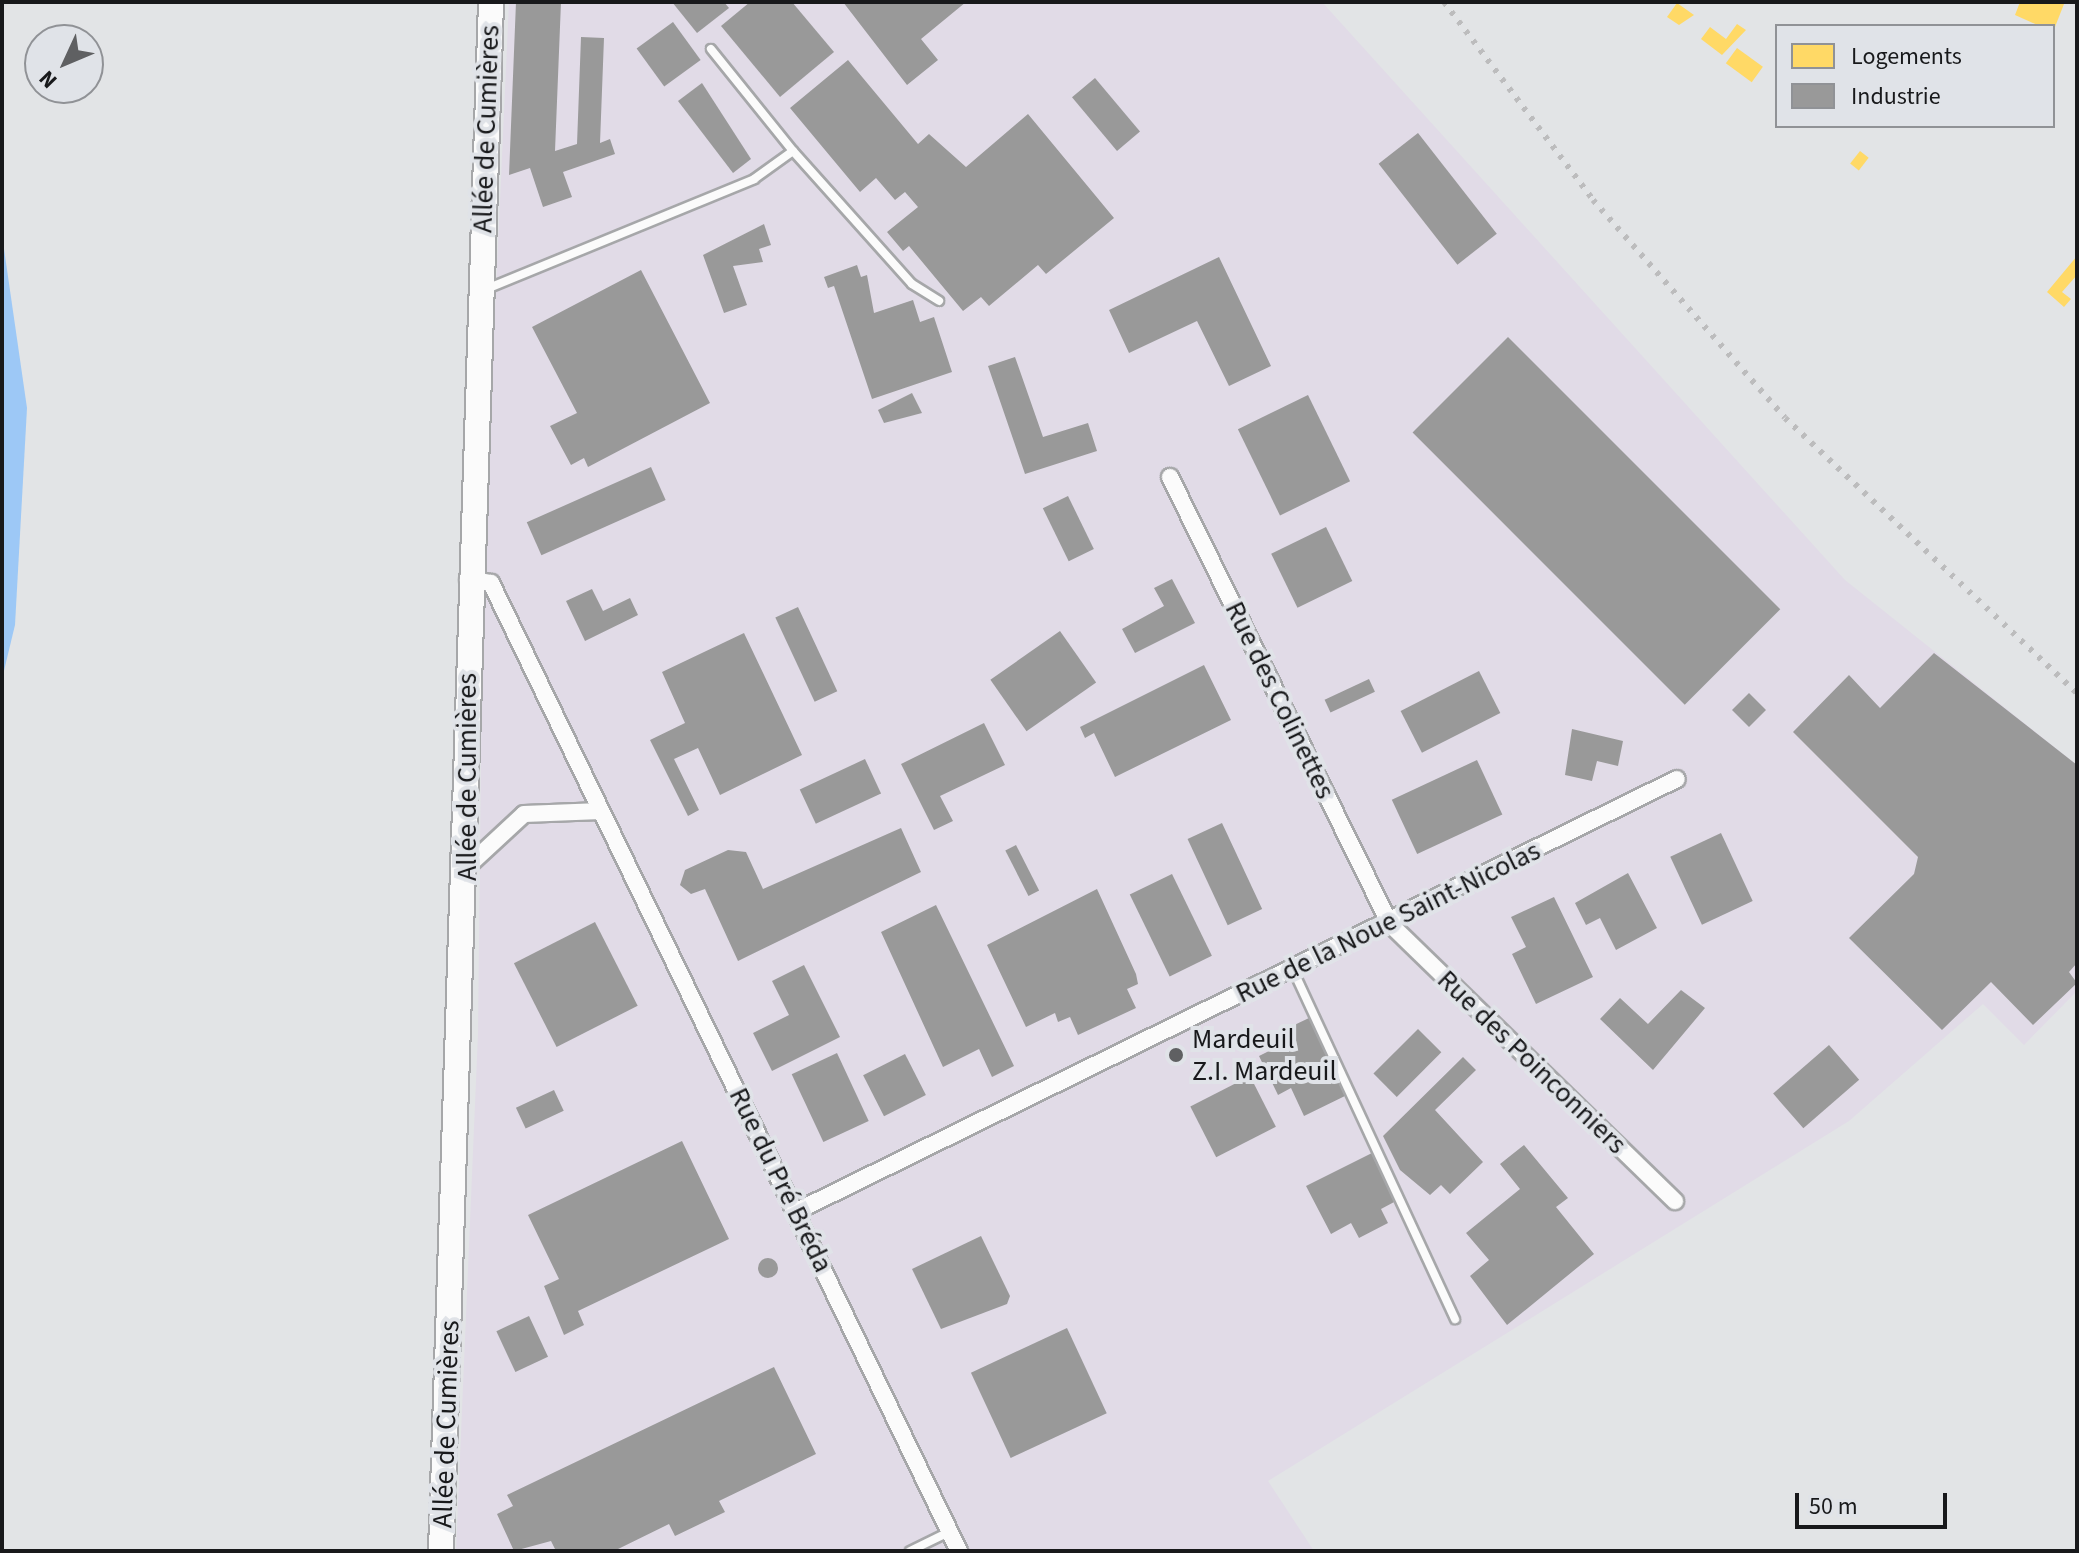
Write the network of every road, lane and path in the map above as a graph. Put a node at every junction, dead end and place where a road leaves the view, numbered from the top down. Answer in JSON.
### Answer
{"nodes":[{"id":1,"x":491,"y":2,"type":"edge"},
{"id":2,"x":711,"y":49,"type":"dead end"},
{"id":3,"x":793,"y":151,"type":"junction"},
{"id":4,"x":479,"y":291,"type":"junction"},
{"id":5,"x":939,"y":301,"type":"dead end"},
{"id":6,"x":1170,"y":477,"type":"dead end"},
{"id":7,"x":468,"y":579,"type":"junction"},
{"id":8,"x":1677,"y":779,"type":"dead end"},
{"id":9,"x":601,"y":811,"type":"junction"},
{"id":10,"x":468,"y":866,"type":"junction"},
{"id":11,"x":1389,"y":923,"type":"junction"},
{"id":12,"x":1293,"y":970,"type":"junction"},
{"id":13,"x":1675,"y":1201,"type":"dead end"},
{"id":14,"x":797,"y":1211,"type":"junction"},
{"id":15,"x":1455,"y":1319,"type":"dead end"},
{"id":16,"x":950,"y":1531,"type":"junction"},
{"id":17,"x":441,"y":1551,"type":"edge"},
{"id":18,"x":910,"y":1551,"type":"edge"},
{"id":19,"x":959,"y":1551,"type":"edge"}],
"edges":[{"from":1,"to":4,"type":"main road","name":"Allée de Cumières"},
{"from":2,"to":3,"type":"lane"},
{"from":3,"to":4,"type":"lane"},
{"from":3,"to":5,"type":"lane"},
{"from":4,"to":7,"type":"main road","name":"Allée de Cumières"},
{"from":6,"to":11,"type":"street","name":"Rue des Colinettes"},
{"from":7,"to":9,"type":"street","name":"Rue du Pré Bréda"},
{"from":7,"to":10,"type":"main road","name":"Allée de Cumières"},
{"from":8,"to":11,"type":"street","name":"Rue de la Noue Saint-Nicolas"},
{"from":9,"to":10,"type":"street"},
{"from":9,"to":14,"type":"street","name":"Rue du Pré Bréda"},
{"from":10,"to":17,"type":"main road","name":"Allée de Cumières"},
{"from":11,"to":12,"type":"street","name":"Rue de la Noue Saint-Nicolas"},
{"from":11,"to":13,"type":"street","name":"Rue des Poinconniers"},
{"from":12,"to":14,"type":"street","name":"Rue de la Noue Saint-Nicolas"},
{"from":12,"to":15,"type":"lane"},
{"from":14,"to":16,"type":"street","name":"Rue du Pré Bréda"},
{"from":16,"to":18,"type":"lane"},
{"from":16,"to":19,"type":"street","name":"Rue du Pré Bréda"}]}
